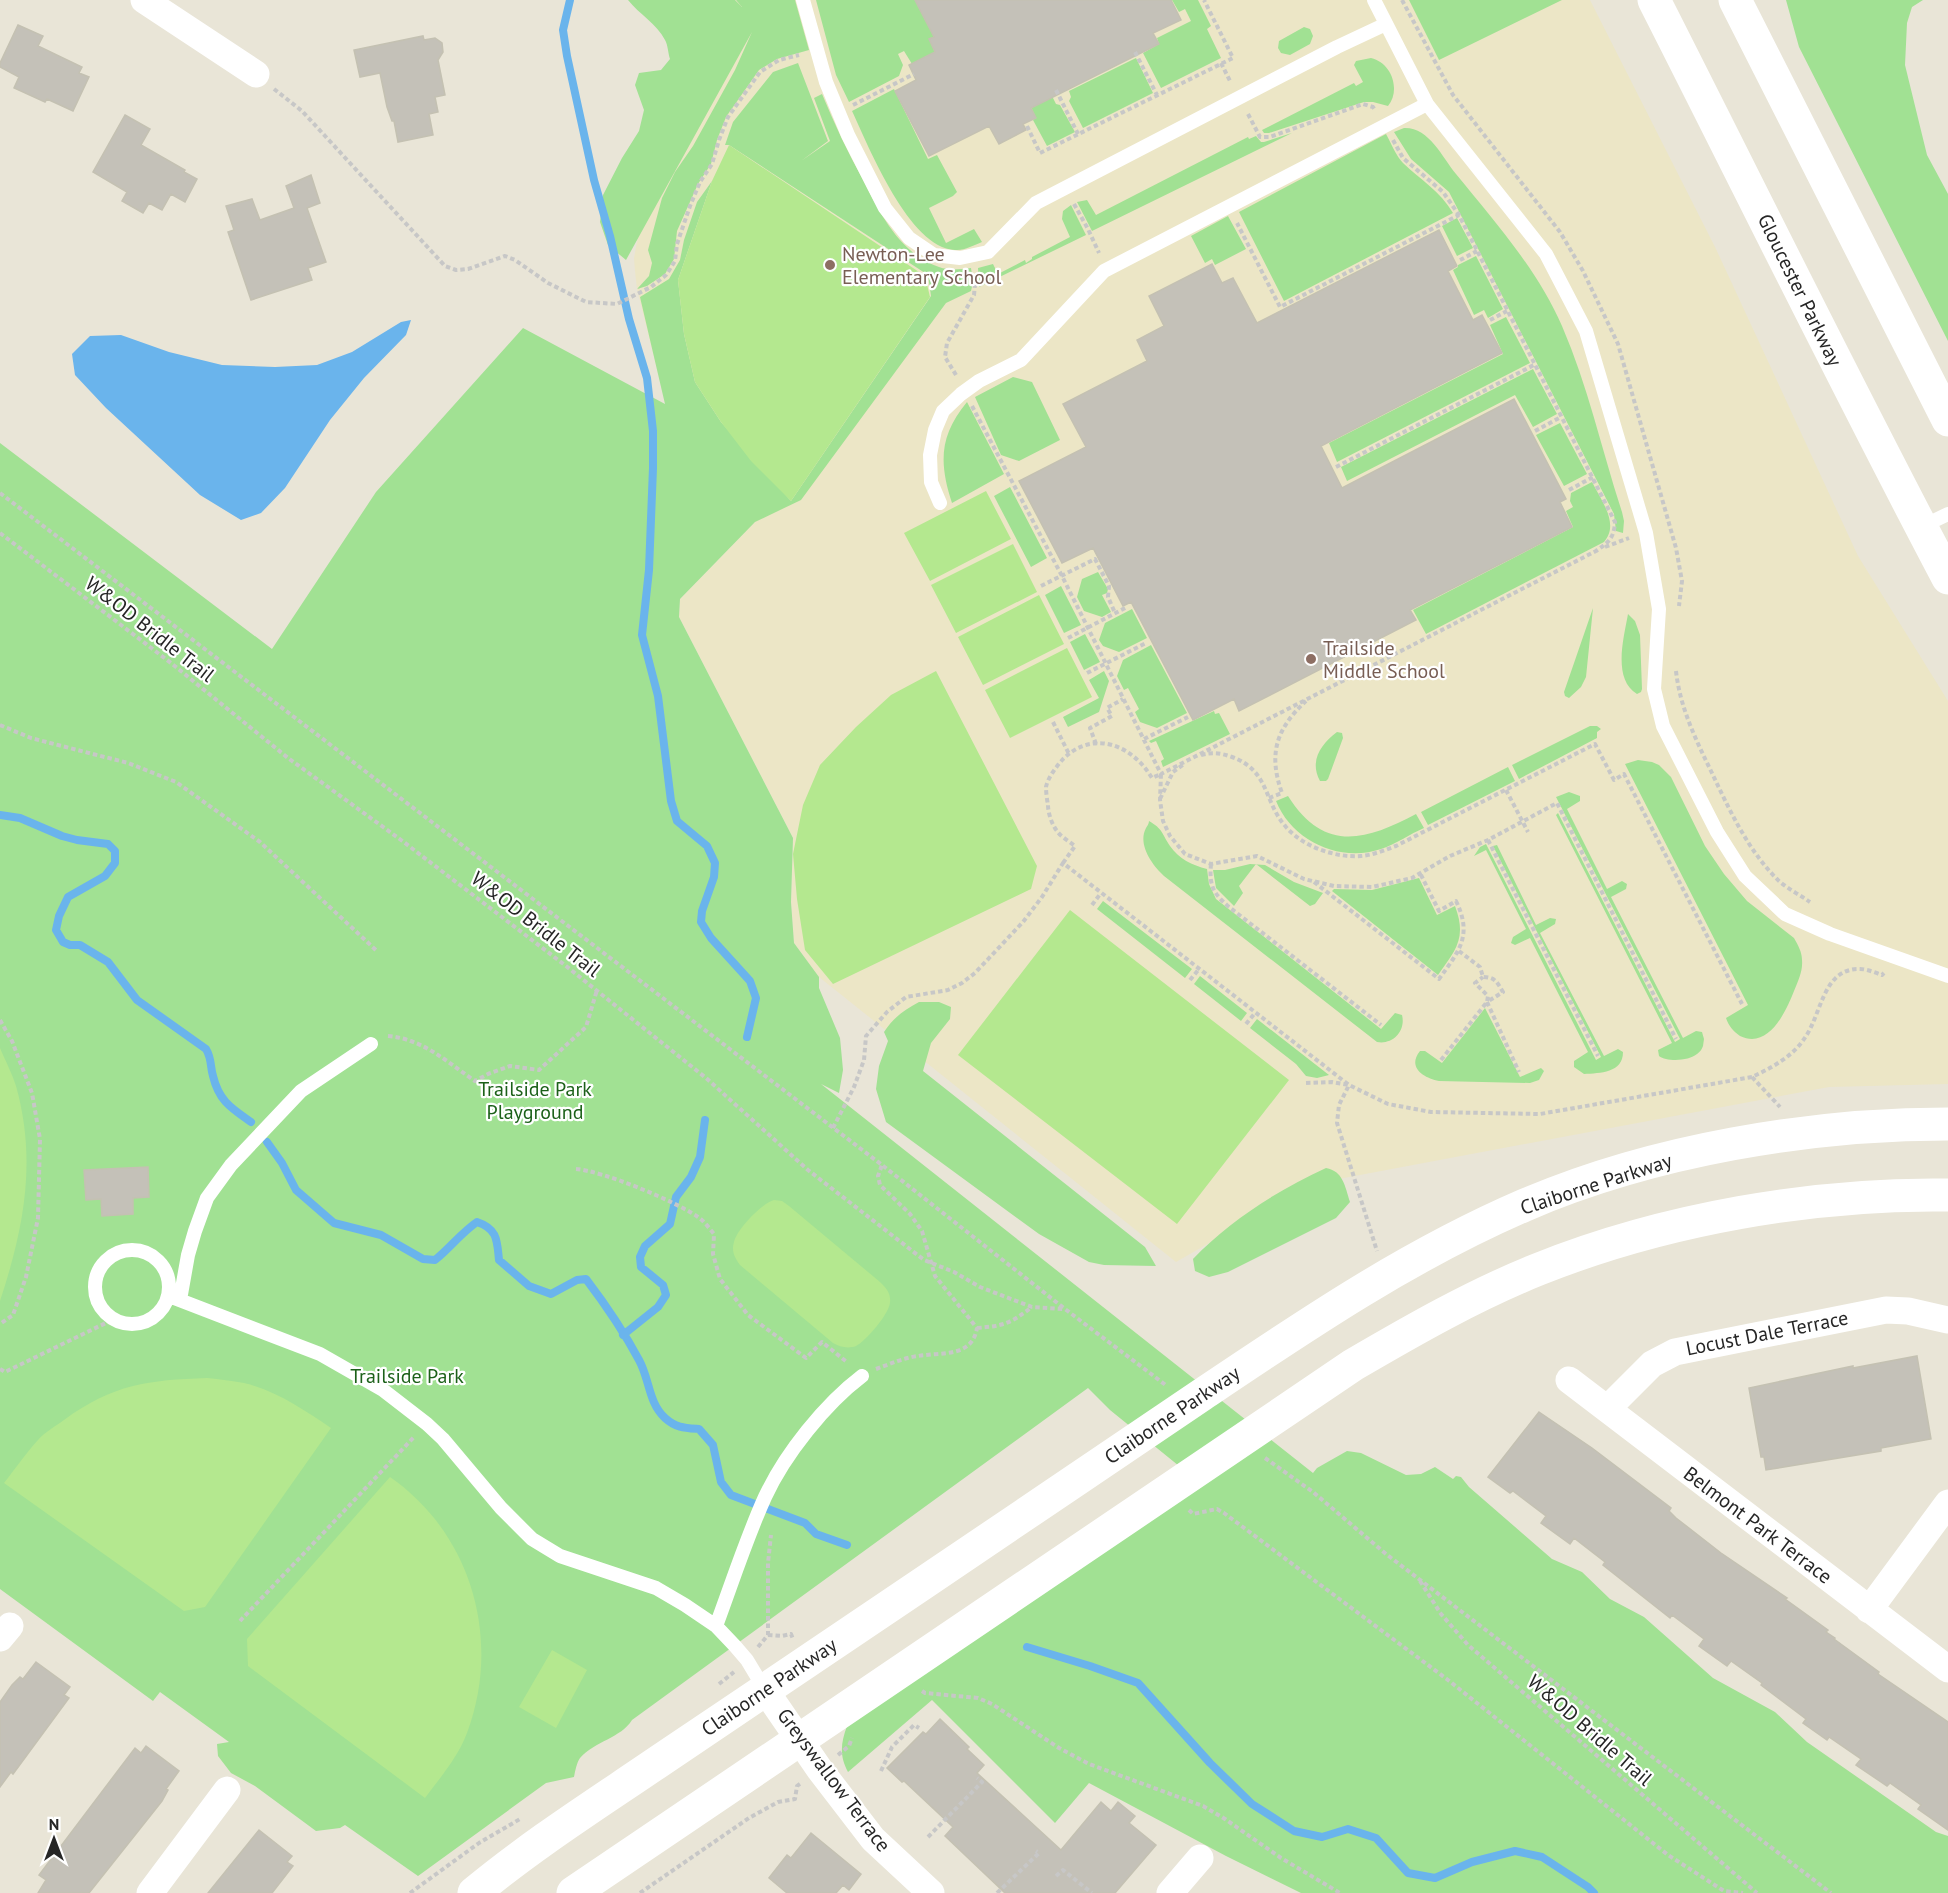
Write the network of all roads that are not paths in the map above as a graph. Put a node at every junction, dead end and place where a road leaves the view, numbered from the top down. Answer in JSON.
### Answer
{"nodes":[{"id":1,"x":144,"y":0,"type":"edge"},
{"id":2,"x":803,"y":0,"type":"edge"},
{"id":3,"x":1374,"y":0,"type":"edge"},
{"id":4,"x":1654,"y":0,"type":"edge"},
{"id":5,"x":1735,"y":0,"type":"edge"},
{"id":6,"x":1386,"y":24,"type":"junction"},
{"id":7,"x":255,"y":74,"type":"road end"},
{"id":8,"x":1427,"y":104,"type":"junction"},
{"id":9,"x":1948,"y":420,"type":"edge"},
{"id":10,"x":940,"y":504,"type":"dead end"},
{"id":11,"x":1935,"y":520,"type":"edge"},
{"id":12,"x":1948,"y":578,"type":"edge"},
{"id":13,"x":1948,"y":976,"type":"edge"},
{"id":14,"x":371,"y":1044,"type":"road end"},
{"id":15,"x":1948,"y":1124,"type":"edge"},
{"id":16,"x":1948,"y":1195,"type":"edge"},
{"id":17,"x":174,"y":1298,"type":"junction"},
{"id":18,"x":1948,"y":1320,"type":"edge"},
{"id":19,"x":862,"y":1376,"type":"road end"},
{"id":20,"x":1569,"y":1380,"type":"dead end"},
{"id":21,"x":1607,"y":1409,"type":"junction"},
{"id":22,"x":1948,"y":1503,"type":"edge"},
{"id":23,"x":1869,"y":1610,"type":"junction"},
{"id":24,"x":716,"y":1626,"type":"junction"},
{"id":25,"x":1948,"y":1669,"type":"edge"},
{"id":26,"x":765,"y":1690,"type":"junction"},
{"id":27,"x":800,"y":1738,"type":"junction"},
{"id":28,"x":227,"y":1790,"type":"dead end"},
{"id":29,"x":1200,"y":1858,"type":"dead end"},
{"id":30,"x":927,"y":1892,"type":"edge"},
{"id":31,"x":150,"y":1893,"type":"edge"},
{"id":32,"x":474,"y":1893,"type":"edge"},
{"id":33,"x":573,"y":1893,"type":"edge"},
{"id":34,"x":1170,"y":1893,"type":"edge"}],
"edges":[{"from":1,"to":7,"type":"street"},
{"from":2,"to":6,"type":"lane"},
{"from":3,"to":6,"type":"lane"},
{"from":4,"to":11,"type":"main road","name":"Gloucester Parkway"},
{"from":5,"to":9,"type":"main road"},
{"from":6,"to":8,"type":"lane"},
{"from":8,"to":10,"type":"lane"},
{"from":8,"to":13,"type":"lane"},
{"from":11,"to":12,"type":"main road","name":"Gloucester Parkway"},
{"from":14,"to":17,"type":"lane"},
{"from":15,"to":26,"type":"main road","name":"Claiborne Parkway"},
{"from":16,"to":27,"type":"main road"},
{"from":17,"to":17,"type":"lane"},
{"from":17,"to":24,"type":"lane"},
{"from":18,"to":21,"type":"street","name":"Locust Dale Terrace"},
{"from":19,"to":24,"type":"lane"},
{"from":20,"to":21,"type":"street","name":"Belmont Park Terrace"},
{"from":21,"to":23,"type":"street","name":"Belmont Park Terrace"},
{"from":22,"to":23,"type":"street"},
{"from":23,"to":25,"type":"street","name":"Belmont Park Terrace"},
{"from":24,"to":26,"type":"lane"},
{"from":26,"to":27,"type":"street","name":"Greyswallow Terrace"},
{"from":26,"to":32,"type":"main road","name":"Claiborne Parkway"},
{"from":27,"to":30,"type":"street","name":"Greyswallow Terrace"},
{"from":27,"to":33,"type":"main road"},
{"from":28,"to":31,"type":"street"},
{"from":29,"to":34,"type":"street"}]}
